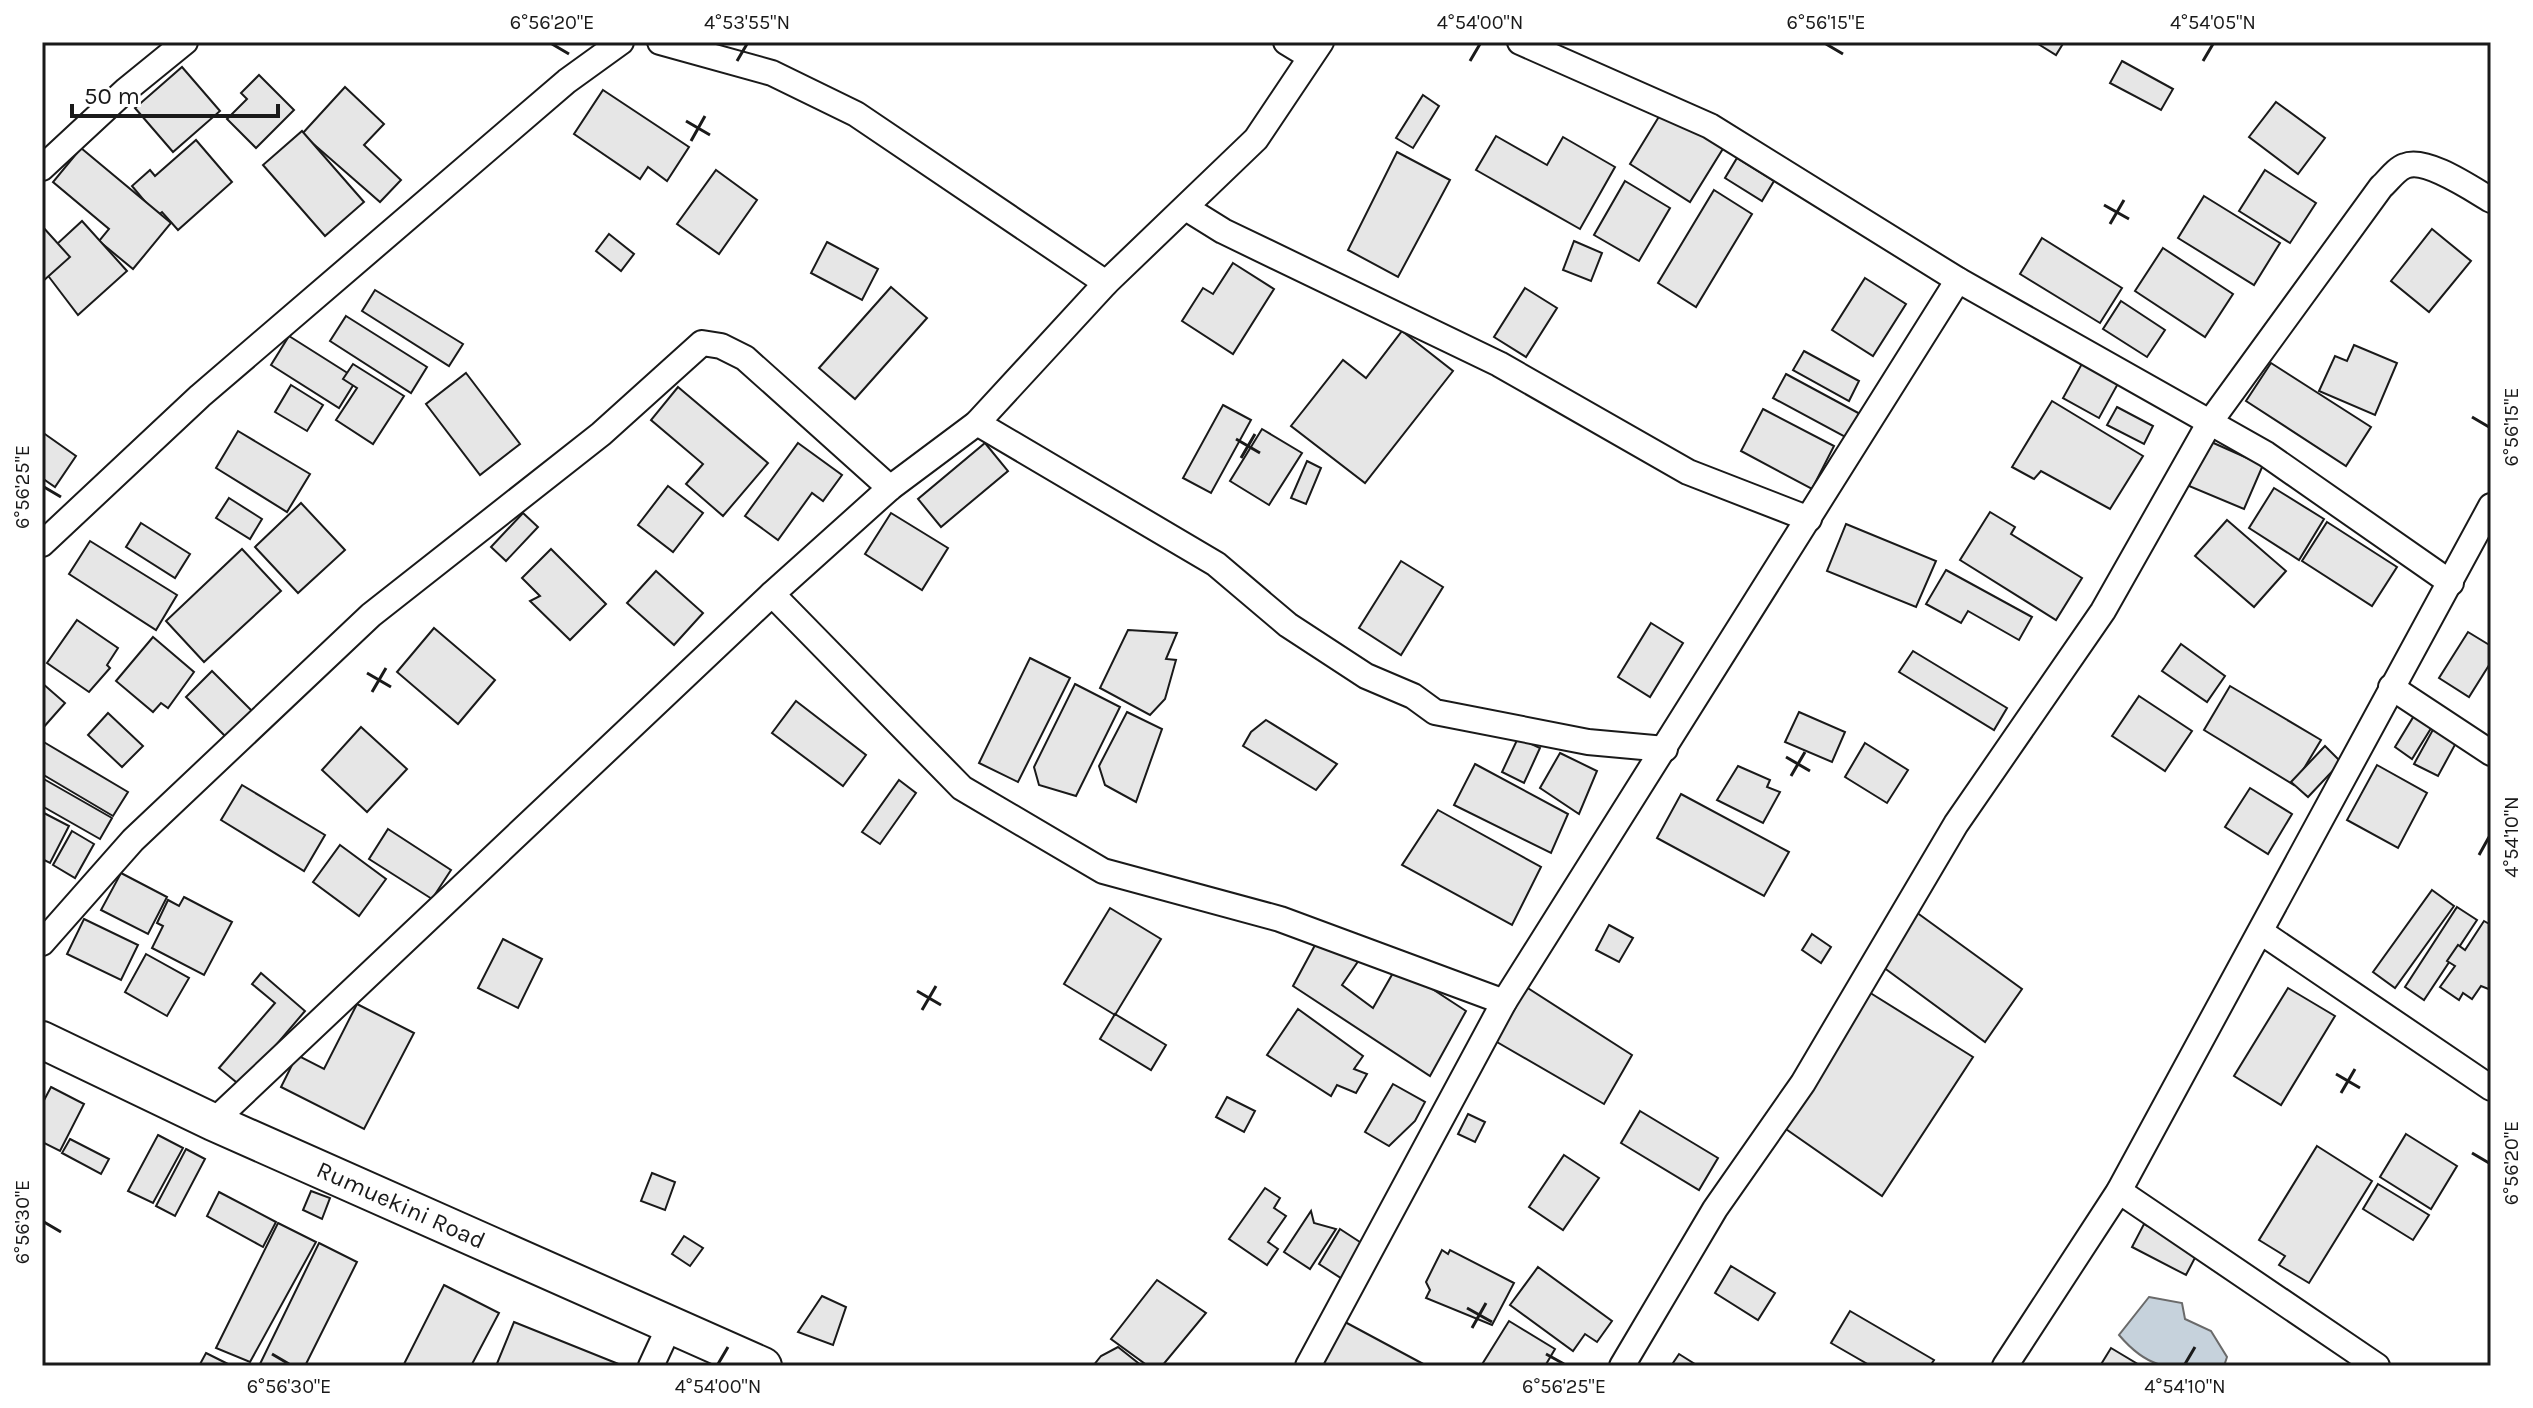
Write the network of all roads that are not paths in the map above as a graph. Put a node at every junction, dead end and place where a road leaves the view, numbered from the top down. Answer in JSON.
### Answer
{"nodes":[{"id":1,"x":185,"y":42,"type":"edge"},
{"id":2,"x":659,"y":42,"type":"edge"},
{"id":3,"x":1286,"y":42,"type":"edge"},
{"id":4,"x":1520,"y":42,"type":"edge"},
{"id":5,"x":619,"y":44,"type":"edge"},
{"id":6,"x":1315,"y":49,"type":"edge"},
{"id":7,"x":42,"y":168,"type":"edge"},
{"id":8,"x":2491,"y":200,"type":"edge"},
{"id":9,"x":1186,"y":208,"type":"junction"},
{"id":10,"x":1958,"y":280,"type":"junction"},
{"id":11,"x":1106,"y":283,"type":"junction"},
{"id":12,"x":2210,"y":422,"type":"junction"},
{"id":13,"x":977,"y":423,"type":"junction"},
{"id":14,"x":890,"y":488,"type":"junction"},
{"id":15,"x":2491,"y":506,"type":"edge"},
{"id":16,"x":1809,"y":519,"type":"junction"},
{"id":17,"x":42,"y":544,"type":"edge"},
{"id":18,"x":2451,"y":583,"type":"junction"},
{"id":19,"x":772,"y":594,"type":"junction"},
{"id":20,"x":2391,"y":687,"type":"junction"},
{"id":21,"x":1665,"y":749,"type":"junction"},
{"id":22,"x":2491,"y":753,"type":"edge"},
{"id":23,"x":2261,"y":932,"type":"junction"},
{"id":24,"x":42,"y":943,"type":"edge"},
{"id":25,"x":1504,"y":1002,"type":"junction"},
{"id":26,"x":42,"y":1040,"type":"edge"},
{"id":27,"x":2491,"y":1088,"type":"edge"},
{"id":28,"x":213,"y":1122,"type":"junction"},
{"id":29,"x":2119,"y":1191,"type":"junction"},
{"id":30,"x":670,"y":1325,"type":"junction"},
{"id":31,"x":651,"y":1366,"type":"edge"},
{"id":32,"x":763,"y":1366,"type":"edge"},
{"id":33,"x":1308,"y":1366,"type":"edge"},
{"id":34,"x":1622,"y":1366,"type":"edge"},
{"id":35,"x":2005,"y":1366,"type":"edge"},
{"id":36,"x":2377,"y":1366,"type":"edge"}],
"edges":[{"from":1,"to":7,"type":"street"},
{"from":2,"to":5,"type":"street"},
{"from":2,"to":11,"type":"street"},
{"from":3,"to":6,"type":"street"},
{"from":4,"to":10,"type":"street"},
{"from":5,"to":17,"type":"street"},
{"from":6,"to":9,"type":"street"},
{"from":8,"to":12,"type":"street"},
{"from":9,"to":11,"type":"street"},
{"from":9,"to":16,"type":"street"},
{"from":10,"to":12,"type":"street"},
{"from":10,"to":16,"type":"street"},
{"from":11,"to":13,"type":"street"},
{"from":12,"to":18,"type":"street"},
{"from":12,"to":34,"type":"street"},
{"from":13,"to":14,"type":"street"},
{"from":13,"to":21,"type":"street"},
{"from":14,"to":19,"type":"street"},
{"from":14,"to":24,"type":"street"},
{"from":15,"to":18,"type":"street"},
{"from":16,"to":21,"type":"street"},
{"from":18,"to":20,"type":"street"},
{"from":19,"to":25,"type":"street"},
{"from":19,"to":28,"type":"street"},
{"from":20,"to":22,"type":"street"},
{"from":20,"to":23,"type":"street"},
{"from":21,"to":25,"type":"street"},
{"from":23,"to":27,"type":"street"},
{"from":23,"to":29,"type":"street"},
{"from":25,"to":33,"type":"street"},
{"from":26,"to":28,"type":"street","name":"Rumuekini Road"},
{"from":28,"to":30,"type":"street","name":"Rumuekini Road"},
{"from":29,"to":35,"type":"street"},
{"from":29,"to":36,"type":"street"},
{"from":30,"to":31,"type":"street"},
{"from":30,"to":32,"type":"street","name":"Rumuekini Road"}]}
